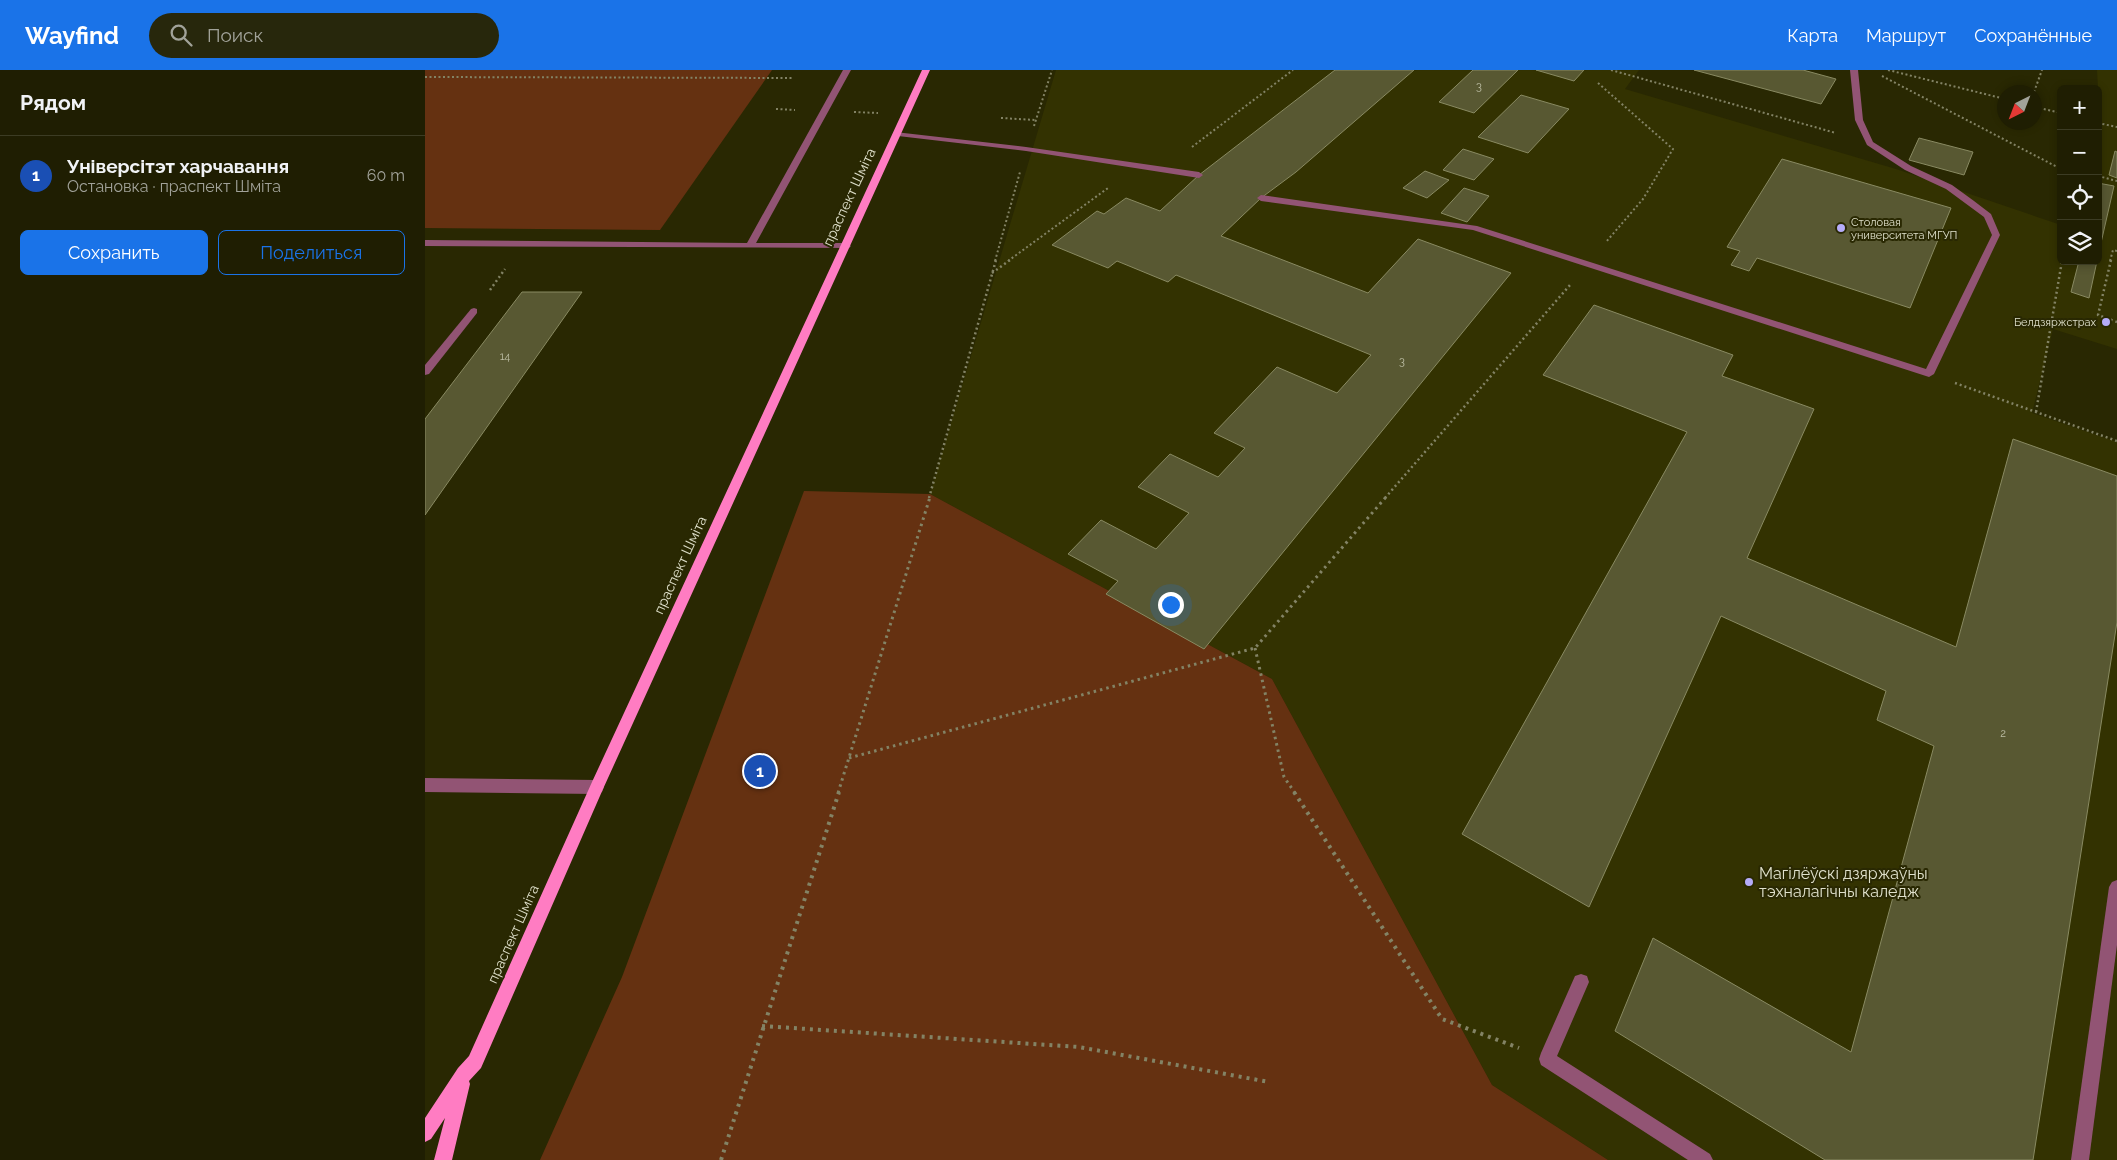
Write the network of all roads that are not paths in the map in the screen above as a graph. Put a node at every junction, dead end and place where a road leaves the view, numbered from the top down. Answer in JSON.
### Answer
{"nodes":[{"id":1,"x":847,"y":70,"type":"edge"},
{"id":2,"x":926,"y":70,"type":"edge"},
{"id":3,"x":1854,"y":70,"type":"edge"},
{"id":4,"x":898,"y":134,"type":"junction"},
{"id":5,"x":1199,"y":175,"type":"dead end"},
{"id":6,"x":1261,"y":198,"type":"dead end"},
{"id":7,"x":425,"y":244,"type":"edge"},
{"id":8,"x":750,"y":246,"type":"junction"},
{"id":9,"x":846,"y":246,"type":"junction"},
{"id":10,"x":474,"y":311,"type":"road end"},
{"id":11,"x":425,"y":372,"type":"edge"},
{"id":12,"x":425,"y":785,"type":"edge"},
{"id":13,"x":597,"y":787,"type":"junction"},
{"id":14,"x":2117,"y":887,"type":"edge"},
{"id":15,"x":1581,"y":982,"type":"dead end"},
{"id":16,"x":464,"y":1074,"type":"junction"},
{"id":17,"x":425,"y":1134,"type":"edge"},
{"id":18,"x":443,"y":1160,"type":"edge"},
{"id":19,"x":1704,"y":1160,"type":"edge"},
{"id":20,"x":2080,"y":1160,"type":"edge"}],
"edges":[{"from":1,"to":8,"type":"lane"},
{"from":2,"to":4,"type":"main road","name":"праспект Шміта"},
{"from":3,"to":6,"type":"lane"},
{"from":4,"to":5,"type":"lane"},
{"from":4,"to":9,"type":"main road","name":"праспект Шміта"},
{"from":7,"to":8,"type":"lane"},
{"from":8,"to":9,"type":"lane"},
{"from":9,"to":13,"type":"main road","name":"праспект Шміта"},
{"from":10,"to":11,"type":"lane"},
{"from":12,"to":13,"type":"lane"},
{"from":13,"to":16,"type":"main road","name":"праспект Шміта"},
{"from":14,"to":20,"type":"lane"},
{"from":15,"to":19,"type":"lane"},
{"from":16,"to":17,"type":"main road","name":"праспект Шміта"},
{"from":16,"to":18,"type":"main road","name":"праспект Шміта"}]}
